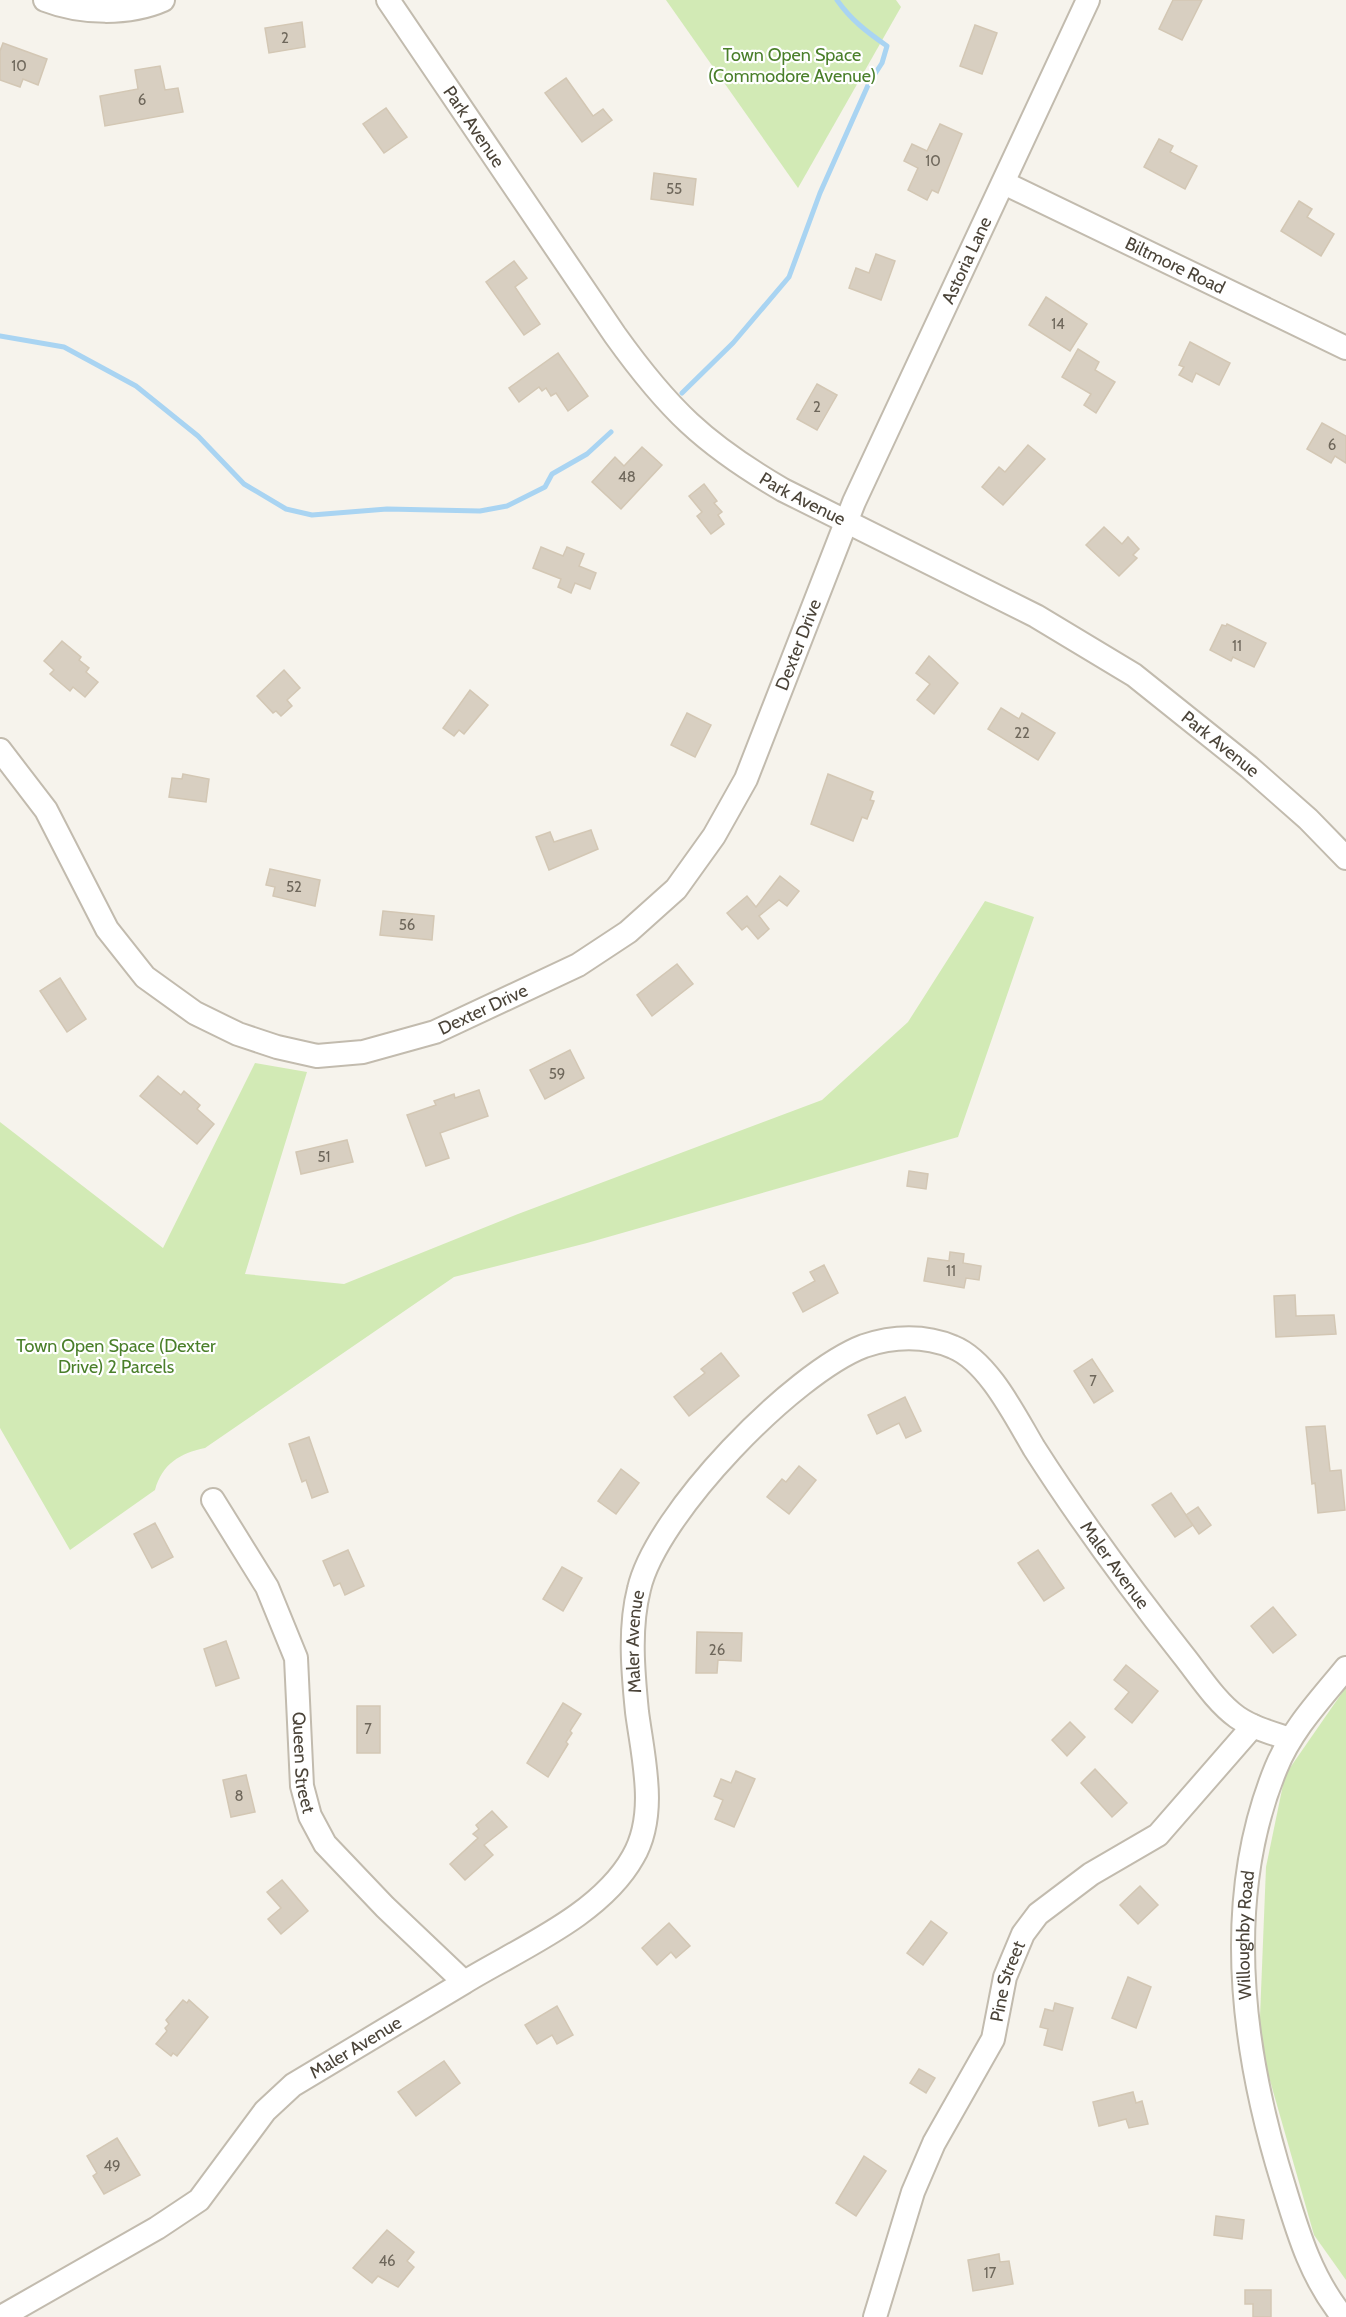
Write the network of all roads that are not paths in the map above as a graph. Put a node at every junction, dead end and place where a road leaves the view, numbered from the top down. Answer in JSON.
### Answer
{"nodes":[{"id":1,"x":45,"y":0,"type":"edge"},
{"id":2,"x":163,"y":0,"type":"edge"},
{"id":3,"x":388,"y":0,"type":"edge"},
{"id":4,"x":1088,"y":0,"type":"edge"},
{"id":5,"x":1004,"y":183,"type":"junction"},
{"id":6,"x":1346,"y":348,"type":"edge"},
{"id":7,"x":847,"y":522,"type":"junction"},
{"id":8,"x":0,"y":750,"type":"edge"},
{"id":9,"x":1346,"y":858,"type":"edge"},
{"id":10,"x":213,"y":1500,"type":"dead end"},
{"id":11,"x":1346,"y":1668,"type":"edge"},
{"id":12,"x":1253,"y":1726,"type":"junction"},
{"id":13,"x":1290,"y":1739,"type":"junction"},
{"id":14,"x":464,"y":1983,"type":"junction"},
{"id":15,"x":2,"y":2317,"type":"edge"},
{"id":16,"x":875,"y":2317,"type":"edge"},
{"id":17,"x":1343,"y":2317,"type":"edge"}],
"edges":[{"from":1,"to":2,"type":"street"},
{"from":3,"to":7,"type":"street","name":"Park Avenue"},
{"from":4,"to":5,"type":"street","name":"Astoria Lane"},
{"from":5,"to":6,"type":"street","name":"Biltmore Road"},
{"from":5,"to":7,"type":"street","name":"Astoria Lane"},
{"from":7,"to":8,"type":"street","name":"Dexter Drive"},
{"from":7,"to":9,"type":"street","name":"Park Avenue"},
{"from":10,"to":14,"type":"street","name":"Queen Street"},
{"from":11,"to":13,"type":"street","name":"Willoughby Road"},
{"from":12,"to":13,"type":"street","name":"Maler Avenue"},
{"from":12,"to":14,"type":"street","name":"Maler Avenue"},
{"from":12,"to":16,"type":"street","name":"Pine Street"},
{"from":13,"to":17,"type":"street","name":"Willoughby Road"},
{"from":14,"to":15,"type":"street","name":"Maler Avenue"}]}
